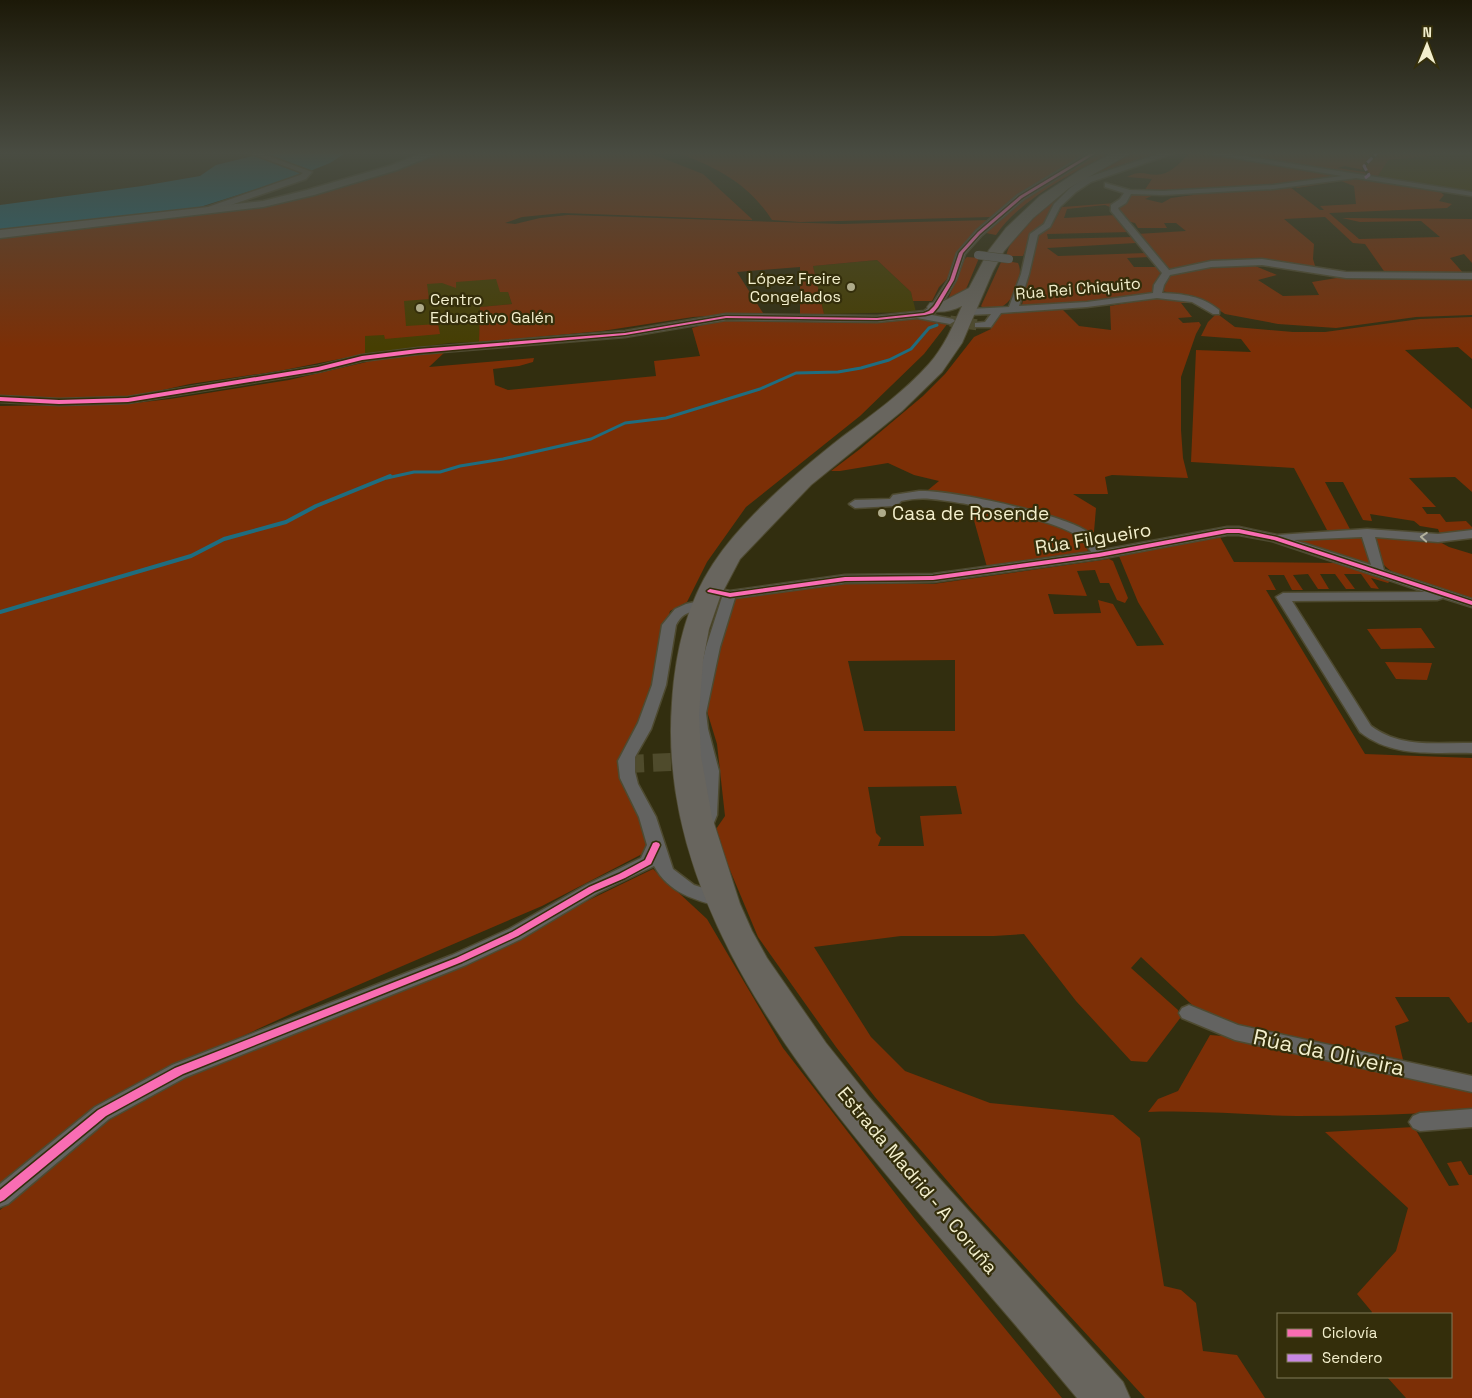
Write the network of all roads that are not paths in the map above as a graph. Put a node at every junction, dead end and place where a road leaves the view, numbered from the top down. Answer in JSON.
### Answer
{"nodes":[{"id":1,"x":145,"y":217,"type":"edge"},
{"id":2,"x":997,"y":217,"type":"edge"},
{"id":3,"x":1027,"y":217,"type":"edge"},
{"id":4,"x":1052,"y":217,"type":"edge"},
{"id":5,"x":1120,"y":217,"type":"edge"},
{"id":6,"x":0,"y":234,"type":"edge"},
{"id":7,"x":961,"y":253,"type":"junction"},
{"id":8,"x":1027,"y":261,"type":"junction"},
{"id":9,"x":1167,"y":273,"type":"junction"},
{"id":10,"x":1346,"y":275,"type":"junction"},
{"id":11,"x":1472,"y":276,"type":"edge"},
{"id":12,"x":1310,"y":279,"type":"dead end"},
{"id":13,"x":978,"y":290,"type":"junction"},
{"id":14,"x":1157,"y":295,"type":"junction"},
{"id":15,"x":935,"y":308,"type":"junction"},
{"id":16,"x":1013,"y":308,"type":"junction"},
{"id":17,"x":998,"y":310,"type":"junction"},
{"id":18,"x":1216,"y":312,"type":"dead end"},
{"id":19,"x":917,"y":315,"type":"junction"},
{"id":20,"x":965,"y":319,"type":"junction"},
{"id":21,"x":0,"y":400,"type":"edge"},
{"id":22,"x":856,"y":504,"type":"dead end"},
{"id":23,"x":1366,"y":533,"type":"junction"},
{"id":24,"x":1472,"y":534,"type":"edge"},
{"id":25,"x":1275,"y":538,"type":"junction"},
{"id":26,"x":1099,"y":555,"type":"junction"},
{"id":27,"x":1376,"y":571,"type":"junction"},
{"id":28,"x":1453,"y":596,"type":"junction"},
{"id":29,"x":715,"y":597,"type":"junction"},
{"id":30,"x":1472,"y":603,"type":"edge"},
{"id":31,"x":1472,"y":748,"type":"edge"},
{"id":32,"x":656,"y":845,"type":"junction"},
{"id":33,"x":722,"y":901,"type":"junction"},
{"id":34,"x":1189,"y":1013,"type":"dead end"},
{"id":35,"x":1472,"y":1084,"type":"edge"},
{"id":36,"x":1472,"y":1118,"type":"edge"},
{"id":37,"x":1420,"y":1122,"type":"dead end"},
{"id":38,"x":0,"y":1197,"type":"edge"},
{"id":39,"x":1107,"y":1398,"type":"edge"}],
"edges":[{"from":1,"to":6,"type":"street"},
{"from":2,"to":7,"type":"street"},
{"from":3,"to":13,"type":"highway","name":"Estrada Madrid - A Coruña"},
{"from":4,"to":8,"type":"street"},
{"from":5,"to":9,"type":"street"},
{"from":7,"to":8,"type":"street","bridge":true},
{"from":7,"to":15,"type":"street"},
{"from":8,"to":16,"type":"street"},
{"from":9,"to":10,"type":"street","name":"Rúa Rei Chiquito"},
{"from":9,"to":14,"type":"street","name":"Rúa Rei Chiquito"},
{"from":10,"to":11,"type":"street","name":"Rúa Rei Chiquito"},
{"from":10,"to":12,"type":"street"},
{"from":13,"to":15,"type":"highway"},
{"from":13,"to":20,"type":"highway","name":"Estrada Madrid - A Coruña"},
{"from":14,"to":16,"type":"street","name":"Rúa Rei Chiquito"},
{"from":14,"to":18,"type":"street"},
{"from":15,"to":19,"type":"street"},
{"from":15,"to":20,"type":"highway"},
{"from":16,"to":17,"type":"street","name":"Rúa Rei Chiquito"},
{"from":17,"to":20,"type":"street","name":"Rúa Rei Chiquito"},
{"from":17,"to":20,"type":"street"},
{"from":19,"to":20,"type":"street","name":"Rúa Rei Chiquito"},
{"from":19,"to":21,"type":"street"},
{"from":20,"to":29,"type":"highway","name":"Estrada Madrid - A Coruña"},
{"from":22,"to":26,"type":"street"},
{"from":24,"to":23,"type":"street","one_way":true},
{"from":23,"to":25,"type":"street"},
{"from":23,"to":27,"type":"street"},
{"from":25,"to":26,"type":"street","name":"Rúa Filgueiro"},
{"from":25,"to":27,"type":"street","name":"Rúa Filgueiro"},
{"from":26,"to":29,"type":"street","name":"Rúa Filgueiro"},
{"from":27,"to":28,"type":"street","name":"Rúa Filgueiro"},
{"from":28,"to":30,"type":"street","name":"Rúa Filgueiro"},
{"from":28,"to":31,"type":"street"},
{"from":29,"to":32,"type":"street","name":"Rúa Filgueiro"},
{"from":29,"to":33,"type":"highway","name":"Estrada Madrid - A Coruña"},
{"from":32,"to":33,"type":"street","name":"Rúa Filgueiro"},
{"from":32,"to":38,"type":"street"},
{"from":33,"to":39,"type":"highway","name":"Estrada Madrid - A Coruña"},
{"from":34,"to":35,"type":"street","name":"Rúa da Oliveira"},
{"from":36,"to":37,"type":"street"}]}
